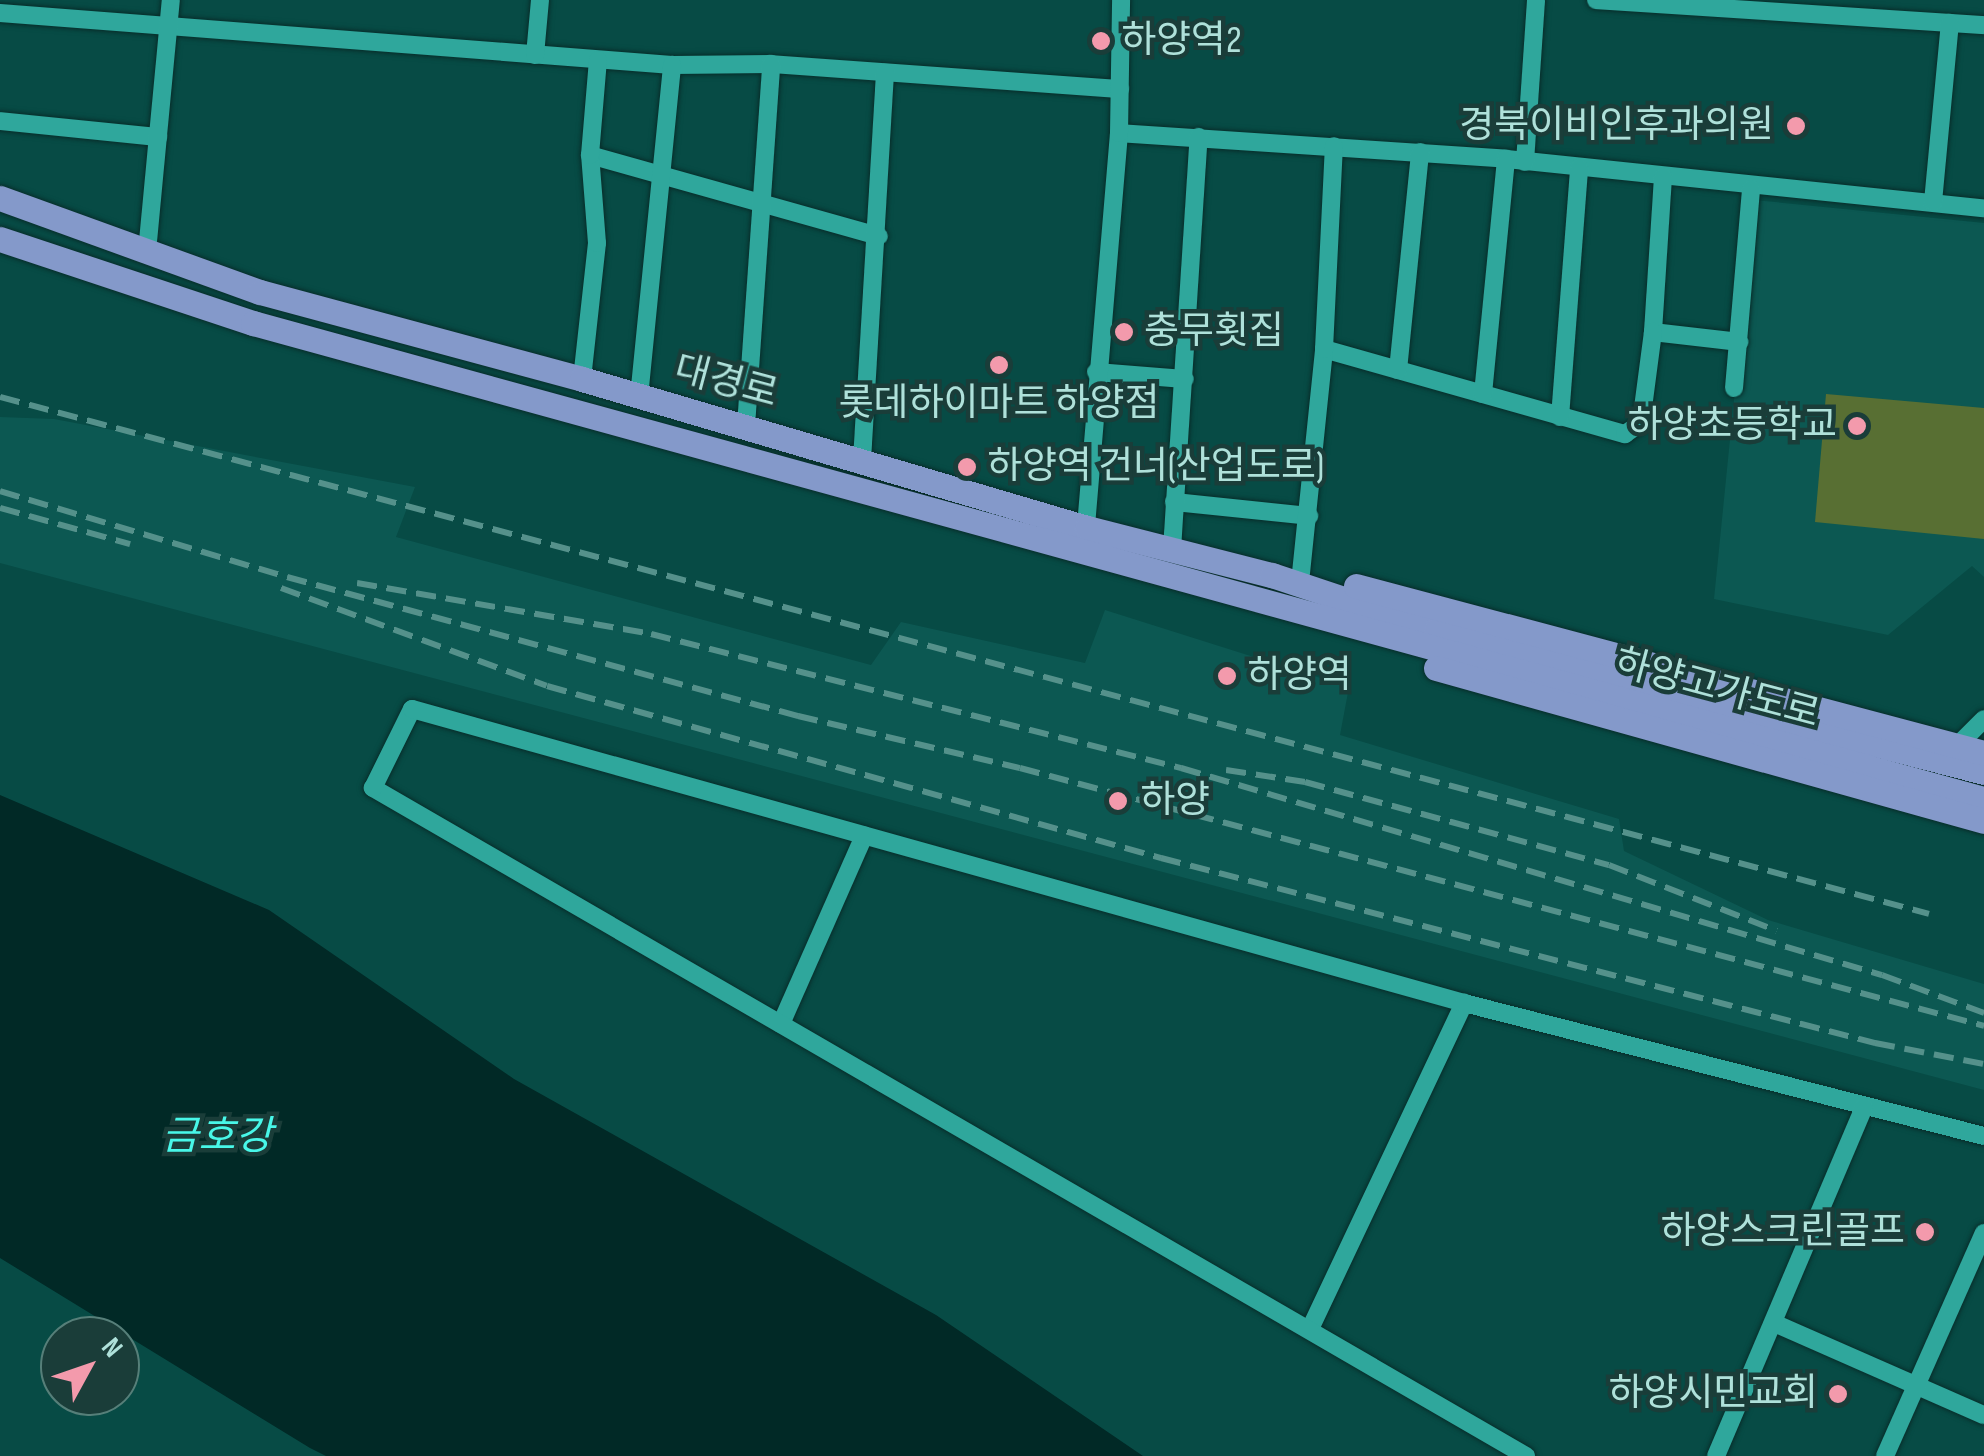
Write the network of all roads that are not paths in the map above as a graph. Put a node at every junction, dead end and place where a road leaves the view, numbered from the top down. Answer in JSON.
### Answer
{"nodes":[{"id":1,"x":170,"y":0,"type":"edge"},
{"id":2,"x":540,"y":0,"type":"edge"},
{"id":3,"x":1122,"y":0,"type":"edge"},
{"id":4,"x":1536,"y":0,"type":"edge"},
{"id":5,"x":1596,"y":0,"type":"edge"},
{"id":6,"x":0,"y":14,"type":"edge"},
{"id":7,"x":1950,"y":23,"type":"junction"},
{"id":8,"x":1984,"y":25,"type":"edge"},
{"id":9,"x":168,"y":26,"type":"junction"},
{"id":10,"x":535,"y":54,"type":"junction"},
{"id":11,"x":598,"y":60,"type":"junction"},
{"id":12,"x":771,"y":64,"type":"junction"},
{"id":13,"x":672,"y":65,"type":"junction"},
{"id":14,"x":885,"y":73,"type":"junction"},
{"id":15,"x":1120,"y":89,"type":"junction"},
{"id":16,"x":0,"y":122,"type":"edge"},
{"id":17,"x":1119,"y":132,"type":"junction"},
{"id":18,"x":158,"y":137,"type":"junction"},
{"id":19,"x":1199,"y":137,"type":"junction"},
{"id":20,"x":1334,"y":146,"type":"junction"},
{"id":21,"x":1420,"y":152,"type":"junction"},
{"id":22,"x":590,"y":155,"type":"junction"},
{"id":23,"x":1515,"y":160,"type":"junction"},
{"id":24,"x":1579,"y":168,"type":"junction"},
{"id":25,"x":662,"y":176,"type":"junction"},
{"id":26,"x":1663,"y":177,"type":"junction"},
{"id":27,"x":1751,"y":189,"type":"junction"},
{"id":28,"x":0,"y":198,"type":"edge"},
{"id":29,"x":1933,"y":202,"type":"junction"},
{"id":30,"x":764,"y":208,"type":"junction"},
{"id":31,"x":1984,"y":208,"type":"edge"},
{"id":32,"x":879,"y":236,"type":"junction"},
{"id":33,"x":0,"y":240,"type":"edge"},
{"id":34,"x":147,"y":252,"type":"junction"},
{"id":35,"x":1653,"y":332,"type":"junction"},
{"id":36,"x":1739,"y":342,"type":"junction"},
{"id":37,"x":1324,"y":348,"type":"junction"},
{"id":38,"x":1398,"y":370,"type":"junction"},
{"id":39,"x":1096,"y":372,"type":"junction"},
{"id":40,"x":582,"y":378,"type":"junction"},
{"id":41,"x":1185,"y":379,"type":"junction"},
{"id":42,"x":1734,"y":388,"type":"dead end"},
{"id":43,"x":1483,"y":394,"type":"junction"},
{"id":44,"x":639,"y":398,"type":"junction"},
{"id":45,"x":1560,"y":416,"type":"junction"},
{"id":46,"x":746,"y":426,"type":"junction"},
{"id":47,"x":862,"y":460,"type":"junction"},
{"id":48,"x":1174,"y":502,"type":"junction"},
{"id":49,"x":1309,"y":516,"type":"junction"},
{"id":50,"x":1087,"y":528,"type":"junction"},
{"id":51,"x":1172,"y":549,"type":"junction"},
{"id":52,"x":1080,"y":555,"type":"junction"},
{"id":53,"x":1301,"y":573,"type":"junction"},
{"id":54,"x":1272,"y":575,"type":"junction"},
{"id":55,"x":1345,"y":627,"type":"junction"},
{"id":56,"x":1433,"y":640,"type":"junction"},
{"id":57,"x":1984,"y":720,"type":"edge"},
{"id":58,"x":1957,"y":746,"type":"junction"},
{"id":59,"x":1984,"y":754,"type":"edge"},
{"id":60,"x":1984,"y":772,"type":"edge"},
{"id":61,"x":1984,"y":799,"type":"edge"},
{"id":62,"x":1984,"y":820,"type":"edge"},
{"id":63,"x":864,"y":836,"type":"junction"},
{"id":64,"x":1464,"y":1003,"type":"junction"},
{"id":65,"x":781,"y":1024,"type":"junction"},
{"id":66,"x":1864,"y":1107,"type":"junction"},
{"id":67,"x":1984,"y":1136,"type":"edge"},
{"id":68,"x":1984,"y":1232,"type":"edge"},
{"id":69,"x":1774,"y":1323,"type":"junction"},
{"id":70,"x":1310,"y":1329,"type":"junction"},
{"id":71,"x":1917,"y":1386,"type":"junction"},
{"id":72,"x":1984,"y":1415,"type":"edge"},
{"id":73,"x":1526,"y":1456,"type":"edge"},
{"id":74,"x":1716,"y":1456,"type":"edge"},
{"id":75,"x":1884,"y":1456,"type":"edge"}],
"edges":[{"from":1,"to":9,"type":"street"},
{"from":2,"to":10,"type":"street"},
{"from":3,"to":15,"type":"street"},
{"from":4,"to":23,"type":"street"},
{"from":5,"to":7,"type":"street"},
{"from":6,"to":9,"type":"street"},
{"from":7,"to":8,"type":"street"},
{"from":7,"to":29,"type":"street"},
{"from":9,"to":10,"type":"street"},
{"from":9,"to":18,"type":"street"},
{"from":10,"to":11,"type":"street"},
{"from":11,"to":13,"type":"street"},
{"from":11,"to":22,"type":"street"},
{"from":12,"to":13,"type":"street"},
{"from":12,"to":14,"type":"street"},
{"from":12,"to":30,"type":"street"},
{"from":13,"to":25,"type":"street"},
{"from":14,"to":15,"type":"street"},
{"from":14,"to":32,"type":"street"},
{"from":15,"to":17,"type":"street"},
{"from":16,"to":18,"type":"street"},
{"from":17,"to":19,"type":"street"},
{"from":17,"to":39,"type":"street"},
{"from":18,"to":34,"type":"street"},
{"from":19,"to":20,"type":"street"},
{"from":19,"to":41,"type":"street"},
{"from":20,"to":21,"type":"street"},
{"from":20,"to":37,"type":"street"},
{"from":21,"to":23,"type":"street"},
{"from":21,"to":38,"type":"street"},
{"from":22,"to":25,"type":"street"},
{"from":22,"to":40,"type":"street"},
{"from":23,"to":24,"type":"street"},
{"from":23,"to":43,"type":"street"},
{"from":24,"to":26,"type":"street"},
{"from":24,"to":45,"type":"street"},
{"from":25,"to":30,"type":"street"},
{"from":25,"to":44,"type":"street"},
{"from":26,"to":27,"type":"street"},
{"from":26,"to":35,"type":"street"},
{"from":27,"to":29,"type":"street"},
{"from":27,"to":36,"type":"street"},
{"from":28,"to":34,"type":"main road","name":"대경로"},
{"from":29,"to":31,"type":"street"},
{"from":30,"to":32,"type":"street"},
{"from":30,"to":46,"type":"street"},
{"from":32,"to":47,"type":"street"},
{"from":33,"to":52,"type":"main road","name":"대경로"},
{"from":34,"to":40,"type":"main road","name":"대경로"},
{"from":35,"to":36,"type":"street"},
{"from":35,"to":45,"type":"street"},
{"from":36,"to":42,"type":"street"},
{"from":37,"to":38,"type":"street"},
{"from":37,"to":49,"type":"street"},
{"from":38,"to":43,"type":"street"},
{"from":39,"to":41,"type":"street"},
{"from":39,"to":50,"type":"street"},
{"from":40,"to":44,"type":"main road","name":"대경로"},
{"from":41,"to":48,"type":"street"},
{"from":43,"to":45,"type":"street"},
{"from":44,"to":46,"type":"main road","name":"대경로"},
{"from":46,"to":47,"type":"main road","name":"대경로"},
{"from":47,"to":50,"type":"main road","name":"대경로"},
{"from":48,"to":49,"type":"street"},
{"from":48,"to":51,"type":"street"},
{"from":49,"to":53,"type":"street"},
{"from":50,"to":51,"type":"main road","name":"대경로"},
{"from":50,"to":52,"type":"street"},
{"from":51,"to":54,"type":"main road","name":"대경로"},
{"from":52,"to":55,"type":"main road","name":"대경로"},
{"from":53,"to":54,"type":"main road"},
{"from":53,"to":58,"type":"main road"},
{"from":54,"to":56,"type":"main road","name":"대경로"},
{"from":55,"to":56,"type":"main road","name":"대경로"},
{"from":55,"to":62,"type":"main road"},
{"from":56,"to":60,"type":"main road","name":"하양고가도로"},
{"from":56,"to":61,"type":"main road","name":"하양고가도로"},
{"from":57,"to":58,"type":"street"},
{"from":58,"to":59,"type":"main road"},
{"from":63,"to":64,"type":"street"},
{"from":63,"to":65,"type":"street"},
{"from":63,"to":65,"type":"street"},
{"from":64,"to":66,"type":"street"},
{"from":64,"to":70,"type":"street"},
{"from":65,"to":70,"type":"street"},
{"from":66,"to":67,"type":"street"},
{"from":66,"to":69,"type":"street"},
{"from":68,"to":71,"type":"street"},
{"from":69,"to":71,"type":"street"},
{"from":69,"to":74,"type":"street"},
{"from":70,"to":73,"type":"street"},
{"from":71,"to":72,"type":"street"},
{"from":71,"to":75,"type":"street"}]}
